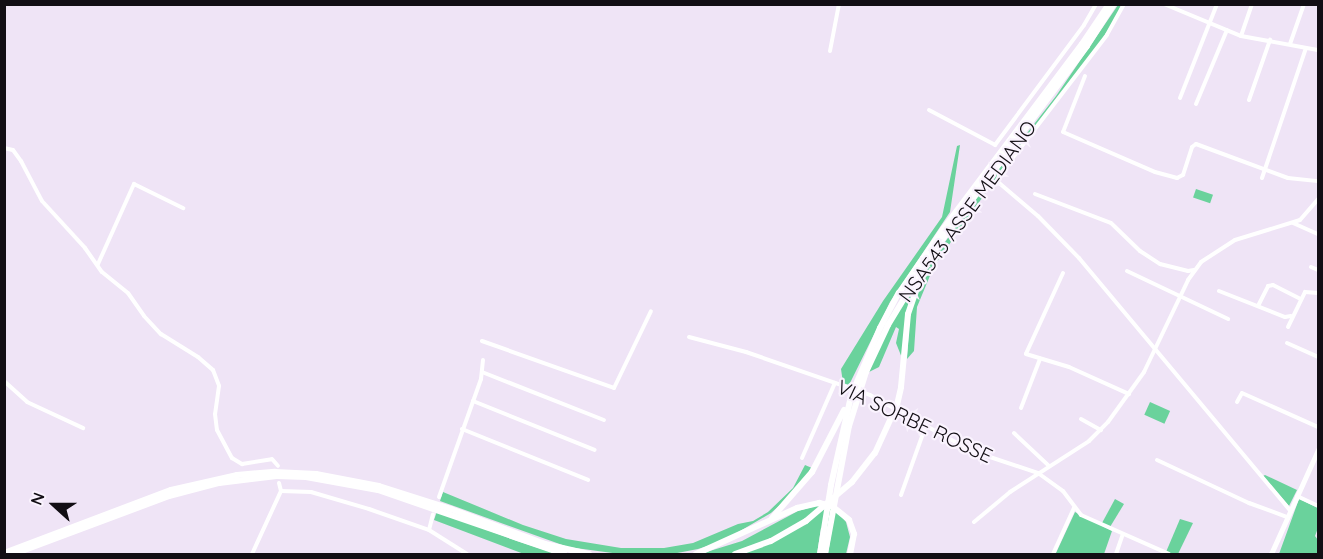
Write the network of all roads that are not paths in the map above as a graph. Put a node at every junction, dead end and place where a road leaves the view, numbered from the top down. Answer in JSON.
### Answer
{"nodes":[{"id":1,"x":839,"y":4,"type":"edge"},
{"id":2,"x":1096,"y":4,"type":"edge"},
{"id":3,"x":1109,"y":4,"type":"edge"},
{"id":4,"x":1114,"y":4,"type":"edge"},
{"id":5,"x":1124,"y":4,"type":"edge"},
{"id":6,"x":1164,"y":4,"type":"edge"},
{"id":7,"x":1217,"y":4,"type":"edge"},
{"id":8,"x":1252,"y":4,"type":"edge"},
{"id":9,"x":1304,"y":4,"type":"edge"},
{"id":10,"x":1174,"y":6,"type":"edge"},
{"id":11,"x":1102,"y":20,"type":"junction"},
{"id":12,"x":1210,"y":24,"type":"junction"},
{"id":13,"x":1227,"y":30,"type":"junction"},
{"id":14,"x":1241,"y":36,"type":"junction"},
{"id":15,"x":1270,"y":40,"type":"junction"},
{"id":16,"x":1290,"y":44,"type":"junction"},
{"id":17,"x":1306,"y":48,"type":"junction"},
{"id":18,"x":1318,"y":50,"type":"edge"},
{"id":19,"x":830,"y":51,"type":"dead end"},
{"id":20,"x":1085,"y":76,"type":"dead end"},
{"id":21,"x":1180,"y":98,"type":"dead end"},
{"id":22,"x":1249,"y":100,"type":"dead end"},
{"id":23,"x":1196,"y":104,"type":"dead end"},
{"id":24,"x":929,"y":110,"type":"dead end"},
{"id":25,"x":4,"y":148,"type":"edge"},
{"id":26,"x":1265,"y":169,"type":"junction"},
{"id":27,"x":1262,"y":178,"type":"dead end"},
{"id":28,"x":1318,"y":181,"type":"edge"},
{"id":29,"x":1035,"y":194,"type":"dead end"},
{"id":30,"x":1318,"y":199,"type":"edge"},
{"id":31,"x":183,"y":208,"type":"dead end"},
{"id":32,"x":1292,"y":222,"type":"junction"},
{"id":33,"x":1318,"y":234,"type":"edge"},
{"id":34,"x":930,"y":256,"type":"junction"},
{"id":35,"x":98,"y":264,"type":"junction"},
{"id":36,"x":1311,"y":267,"type":"dead end"},
{"id":37,"x":1195,"y":270,"type":"junction"},
{"id":38,"x":1318,"y":270,"type":"edge"},
{"id":39,"x":1127,"y":271,"type":"dead end"},
{"id":40,"x":1063,"y":273,"type":"dead end"},
{"id":41,"x":1219,"y":291,"type":"dead end"},
{"id":42,"x":1318,"y":293,"type":"edge"},
{"id":43,"x":1180,"y":296,"type":"junction"},
{"id":44,"x":1301,"y":299,"type":"junction"},
{"id":45,"x":1258,"y":306,"type":"junction"},
{"id":46,"x":651,"y":310,"type":"dead end"},
{"id":47,"x":1292,"y":316,"type":"junction"},
{"id":48,"x":1228,"y":319,"type":"dead end"},
{"id":49,"x":1288,"y":327,"type":"dead end"},
{"id":50,"x":689,"y":336,"type":"dead end"},
{"id":51,"x":482,"y":341,"type":"dead end"},
{"id":52,"x":1287,"y":343,"type":"dead end"},
{"id":53,"x":873,"y":348,"type":"junction"},
{"id":54,"x":1155,"y":348,"type":"junction"},
{"id":55,"x":1318,"y":357,"type":"edge"},
{"id":56,"x":1040,"y":359,"type":"junction"},
{"id":57,"x":483,"y":360,"type":"dead end"},
{"id":58,"x":482,"y":372,"type":"junction"},
{"id":59,"x":4,"y":381,"type":"edge"},
{"id":60,"x":835,"y":383,"type":"junction"},
{"id":61,"x":1129,"y":394,"type":"junction"},
{"id":62,"x":851,"y":396,"type":"junction"},
{"id":63,"x":473,"y":401,"type":"junction"},
{"id":64,"x":1237,"y":402,"type":"dead end"},
{"id":65,"x":1021,"y":408,"type":"dead end"},
{"id":66,"x":1081,"y":419,"type":"dead end"},
{"id":67,"x":604,"y":420,"type":"dead end"},
{"id":68,"x":926,"y":425,"type":"junction"},
{"id":69,"x":1318,"y":427,"type":"edge"},
{"id":70,"x":83,"y":428,"type":"dead end"},
{"id":71,"x":462,"y":429,"type":"junction"},
{"id":72,"x":1101,"y":430,"type":"junction"},
{"id":73,"x":1014,"y":433,"type":"dead end"},
{"id":74,"x":595,"y":450,"type":"dead end"},
{"id":75,"x":1318,"y":450,"type":"edge"},
{"id":76,"x":802,"y":458,"type":"dead end"},
{"id":77,"x":1157,"y":460,"type":"dead end"},
{"id":78,"x":278,"y":466,"type":"dead end"},
{"id":79,"x":1048,"y":466,"type":"junction"},
{"id":80,"x":1038,"y":474,"type":"junction"},
{"id":81,"x":588,"y":480,"type":"dead end"},
{"id":82,"x":279,"y":483,"type":"dead end"},
{"id":83,"x":281,"y":491,"type":"junction"},
{"id":84,"x":901,"y":495,"type":"dead end"},
{"id":85,"x":1297,"y":496,"type":"junction"},
{"id":86,"x":439,"y":497,"type":"dead end"},
{"id":87,"x":1318,"y":506,"type":"edge"},
{"id":88,"x":1074,"y":508,"type":"junction"},
{"id":89,"x":1290,"y":510,"type":"junction"},
{"id":90,"x":433,"y":514,"type":"dead end"},
{"id":91,"x":1287,"y":517,"type":"junction"},
{"id":92,"x":770,"y":521,"type":"junction"},
{"id":93,"x":974,"y":522,"type":"dead end"},
{"id":94,"x":429,"y":531,"type":"junction"},
{"id":95,"x":826,"y":531,"type":"junction"},
{"id":96,"x":1123,"y":534,"type":"junction"},
{"id":97,"x":30,"y":545,"type":"junction"},
{"id":98,"x":4,"y":553,"type":"edge"},
{"id":99,"x":15,"y":555,"type":"edge"},
{"id":100,"x":252,"y":555,"type":"edge"},
{"id":101,"x":467,"y":555,"type":"edge"},
{"id":102,"x":564,"y":555,"type":"edge"},
{"id":103,"x":589,"y":555,"type":"edge"},
{"id":104,"x":696,"y":555,"type":"edge"},
{"id":105,"x":735,"y":555,"type":"edge"},
{"id":106,"x":820,"y":555,"type":"edge"},
{"id":107,"x":825,"y":555,"type":"edge"},
{"id":108,"x":850,"y":555,"type":"edge"},
{"id":109,"x":1053,"y":555,"type":"edge"},
{"id":110,"x":1116,"y":555,"type":"edge"},
{"id":111,"x":1169,"y":555,"type":"edge"},
{"id":112,"x":1271,"y":555,"type":"edge"}],
"edges":[{"from":1,"to":19,"type":"street"},
{"from":2,"to":24,"type":"street"},
{"from":3,"to":11,"type":"highway","name":"NSA543 ASSE MEDIANO"},
{"from":4,"to":11,"type":"highway"},
{"from":5,"to":54,"type":"street"},
{"from":6,"to":10,"type":"street"},
{"from":7,"to":12,"type":"street"},
{"from":8,"to":14,"type":"street"},
{"from":9,"to":16,"type":"street"},
{"from":10,"to":12,"type":"street"},
{"from":11,"to":34,"type":"highway","name":"NSA543 ASSE MEDIANO"},
{"from":11,"to":53,"type":"highway","name":"NSA543 ASSE MEDIANO"},
{"from":12,"to":13,"type":"street"},
{"from":12,"to":21,"type":"street"},
{"from":13,"to":14,"type":"street"},
{"from":13,"to":23,"type":"street"},
{"from":14,"to":15,"type":"street"},
{"from":15,"to":16,"type":"street"},
{"from":15,"to":22,"type":"street"},
{"from":16,"to":17,"type":"street"},
{"from":17,"to":18,"type":"street"},
{"from":17,"to":26,"type":"street"},
{"from":20,"to":26,"type":"street"},
{"from":25,"to":35,"type":"street"},
{"from":26,"to":27,"type":"street"},
{"from":26,"to":28,"type":"street"},
{"from":29,"to":37,"type":"street"},
{"from":30,"to":32,"type":"street"},
{"from":31,"to":35,"type":"street"},
{"from":32,"to":33,"type":"street"},
{"from":32,"to":37,"type":"street"},
{"from":34,"to":53,"type":"highway","name":"NSA543 ASSE MEDIANO"},
{"from":34,"to":105,"type":"highway"},
{"from":35,"to":78,"type":"street"},
{"from":36,"to":38,"type":"street"},
{"from":37,"to":43,"type":"street"},
{"from":39,"to":43,"type":"street"},
{"from":40,"to":56,"type":"street"},
{"from":41,"to":45,"type":"street"},
{"from":42,"to":44,"type":"street"},
{"from":43,"to":48,"type":"street"},
{"from":43,"to":54,"type":"street"},
{"from":44,"to":45,"type":"street"},
{"from":44,"to":47,"type":"street"},
{"from":45,"to":47,"type":"street"},
{"from":46,"to":51,"type":"street"},
{"from":47,"to":49,"type":"street"},
{"from":50,"to":60,"type":"street","name":"VIA SORBE ROSSE"},
{"from":52,"to":55,"type":"street"},
{"from":53,"to":62,"type":"highway","name":"NSA543 ASSE MEDIANO"},
{"from":53,"to":95,"type":"highway","name":"NSA543 ASSE MEDIANO"},
{"from":54,"to":61,"type":"street"},
{"from":54,"to":89,"type":"street"},
{"from":56,"to":61,"type":"street"},
{"from":56,"to":65,"type":"street"},
{"from":57,"to":58,"type":"street"},
{"from":58,"to":63,"type":"street"},
{"from":58,"to":67,"type":"street"},
{"from":59,"to":70,"type":"street"},
{"from":60,"to":68,"type":"street","name":"VIA SORBE ROSSE"},
{"from":60,"to":76,"type":"street"},
{"from":61,"to":72,"type":"street"},
{"from":62,"to":92,"type":"highway"},
{"from":62,"to":95,"type":"highway","name":"NSA543 ASSE MEDIANO"},
{"from":63,"to":71,"type":"street"},
{"from":63,"to":74,"type":"street"},
{"from":64,"to":69,"type":"street"},
{"from":66,"to":72,"type":"street"},
{"from":68,"to":80,"type":"street","name":"VIA SORBE ROSSE"},
{"from":68,"to":84,"type":"street"},
{"from":71,"to":81,"type":"street"},
{"from":71,"to":86,"type":"street"},
{"from":72,"to":79,"type":"street"},
{"from":73,"to":79,"type":"street"},
{"from":75,"to":85,"type":"street"},
{"from":77,"to":91,"type":"street"},
{"from":79,"to":80,"type":"street"},
{"from":80,"to":88,"type":"street","name":"VIA SORBE ROSSE"},
{"from":80,"to":93,"type":"street"},
{"from":82,"to":83,"type":"street"},
{"from":83,"to":94,"type":"street"},
{"from":83,"to":100,"type":"street"},
{"from":85,"to":87,"type":"street"},
{"from":85,"to":89,"type":"street"},
{"from":88,"to":96,"type":"street","name":"VIA SORBE ROSSE"},
{"from":88,"to":109,"type":"street"},
{"from":89,"to":91,"type":"street"},
{"from":90,"to":94,"type":"street"},
{"from":91,"to":112,"type":"street"},
{"from":92,"to":104,"type":"highway"},
{"from":92,"to":108,"type":"highway"},
{"from":94,"to":101,"type":"street"},
{"from":95,"to":106,"type":"highway","name":"NSA543 ASSE MEDIANO"},
{"from":95,"to":107,"type":"highway","name":"NSA543 ASSE MEDIANO"},
{"from":96,"to":110,"type":"street"},
{"from":96,"to":111,"type":"street","name":"VIA SORBE ROSSE"},
{"from":97,"to":98,"type":"highway"},
{"from":97,"to":99,"type":"highway"},
{"from":97,"to":102,"type":"highway"},
{"from":97,"to":103,"type":"highway"}]}
